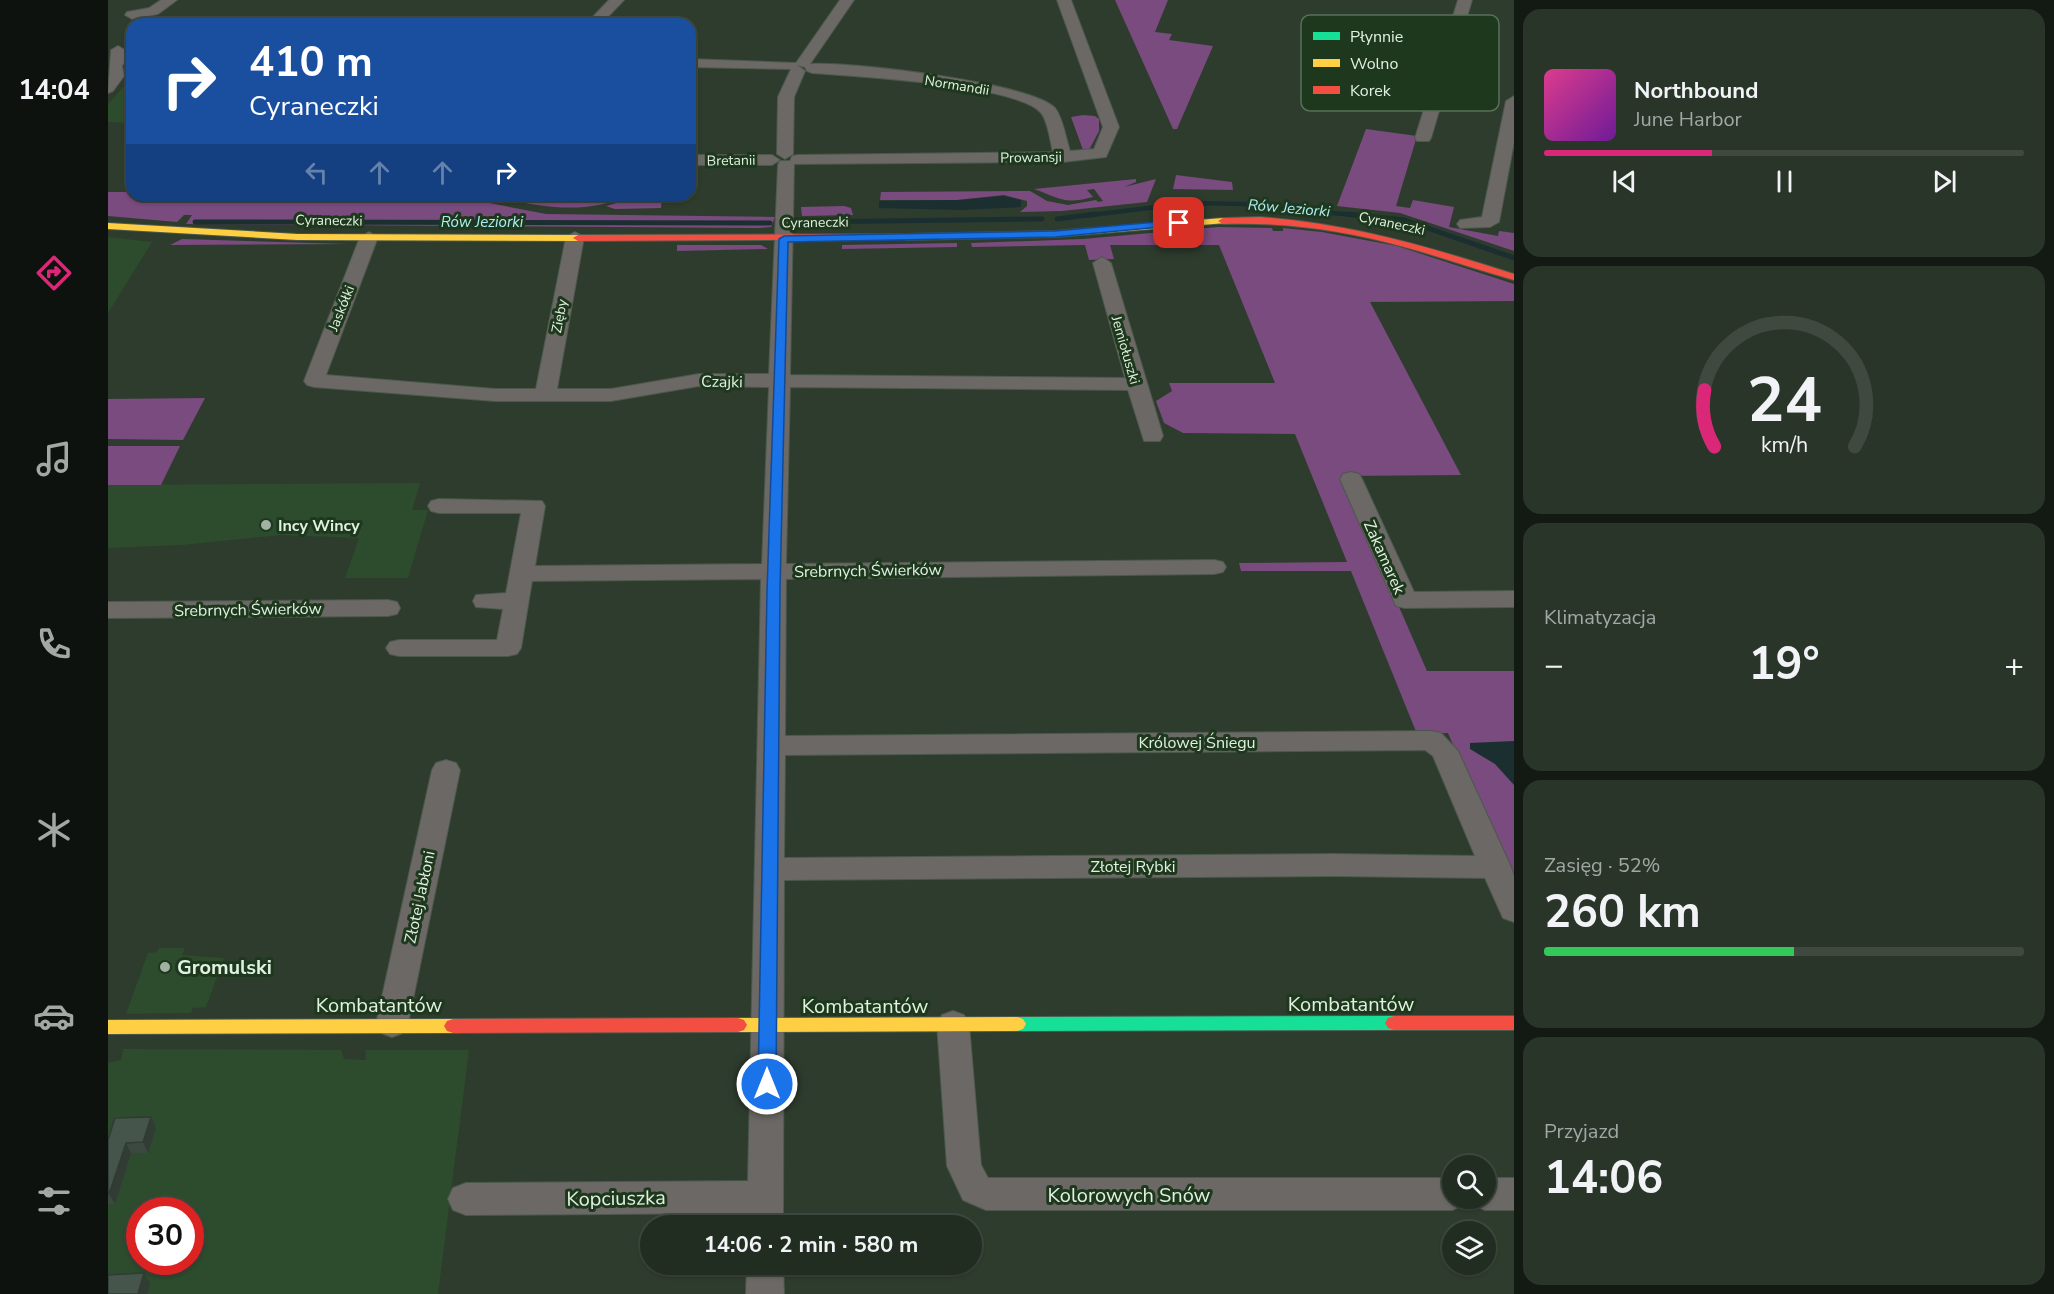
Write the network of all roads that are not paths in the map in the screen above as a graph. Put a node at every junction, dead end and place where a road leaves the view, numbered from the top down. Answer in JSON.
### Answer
{"nodes":[{"id":1,"x":135,"y":0,"type":"edge"},
{"id":2,"x":170,"y":0,"type":"edge"},
{"id":3,"x":617,"y":0,"type":"edge"},
{"id":4,"x":847,"y":0,"type":"edge"},
{"id":5,"x":1064,"y":0,"type":"edge"},
{"id":6,"x":1466,"y":0,"type":"edge"},
{"id":7,"x":1461,"y":15,"type":"edge"},
{"id":8,"x":128,"y":18,"type":"edge"},
{"id":9,"x":147,"y":18,"type":"edge"},
{"id":10,"x":599,"y":18,"type":"edge"},
{"id":11,"x":126,"y":24,"type":"edge"},
{"id":12,"x":119,"y":43,"type":"edge"},
{"id":13,"x":696,"y":63,"type":"edge"},
{"id":14,"x":800,"y":67,"type":"junction"},
{"id":15,"x":108,"y":88,"type":"edge"},
{"id":16,"x":1514,"y":101,"type":"edge"},
{"id":17,"x":1431,"y":111,"type":"edge"},
{"id":18,"x":1423,"y":138,"type":"dead end"},
{"id":19,"x":1063,"y":157,"type":"junction"},
{"id":20,"x":696,"y":160,"type":"edge"},
{"id":21,"x":785,"y":160,"type":"junction"},
{"id":22,"x":1466,"y":224,"type":"dead end"},
{"id":23,"x":108,"y":226,"type":"edge"},
{"id":24,"x":369,"y":237,"type":"junction"},
{"id":25,"x":575,"y":237,"type":"junction"},
{"id":26,"x":784,"y":239,"type":"junction"},
{"id":27,"x":1102,"y":263,"type":"dead end"},
{"id":28,"x":1514,"y":277,"type":"edge"},
{"id":29,"x":313,"y":378,"type":"joint"},
{"id":30,"x":780,"y":382,"type":"junction"},
{"id":31,"x":1136,"y":384,"type":"junction"},
{"id":32,"x":545,"y":395,"type":"junction"},
{"id":33,"x":1152,"y":436,"type":"dead end"},
{"id":34,"x":1351,"y":479,"type":"dead end"},
{"id":35,"x":439,"y":506,"type":"dead end"},
{"id":36,"x":1214,"y":567,"type":"dead end"},
{"id":37,"x":774,"y":571,"type":"junction"},
{"id":38,"x":522,"y":574,"type":"junction"},
{"id":39,"x":1514,"y":599,"type":"edge"},
{"id":40,"x":485,"y":601,"type":"dead end"},
{"id":41,"x":516,"y":601,"type":"junction"},
{"id":42,"x":388,"y":608,"type":"dead end"},
{"id":43,"x":108,"y":610,"type":"edge"},
{"id":44,"x":399,"y":648,"type":"dead end"},
{"id":45,"x":772,"y":746,"type":"junction"},
{"id":46,"x":446,"y":770,"type":"dead end"},
{"id":47,"x":1496,"y":867,"type":"junction"},
{"id":48,"x":770,"y":869,"type":"junction"},
{"id":49,"x":1514,"y":910,"type":"edge"},
{"id":50,"x":1514,"y":1023,"type":"edge"},
{"id":51,"x":392,"y":1024,"type":"junction"},
{"id":52,"x":953,"y":1024,"type":"junction"},
{"id":53,"x":108,"y":1026,"type":"edge"},
{"id":54,"x":767,"y":1026,"type":"junction"},
{"id":55,"x":1442,"y":1194,"type":"edge"},
{"id":56,"x":1496,"y":1194,"type":"edge"},
{"id":57,"x":1514,"y":1194,"type":"edge"},
{"id":58,"x":466,"y":1199,"type":"dead end"},
{"id":59,"x":765,"y":1211,"type":"edge"},
{"id":60,"x":765,"y":1275,"type":"edge"},
{"id":61,"x":765,"y":1294,"type":"edge"}],
"edges":[{"from":1,"to":8,"type":"street"},
{"from":2,"to":9,"type":"street"},
{"from":3,"to":10,"type":"street"},
{"from":4,"to":14,"type":"street"},
{"from":5,"to":19,"type":"street","name":"Prowansji"},
{"from":6,"to":7,"type":"street"},
{"from":11,"to":12,"type":"street"},
{"from":12,"to":15,"type":"street"},
{"from":13,"to":14,"type":"street","name":"Normandii"},
{"from":14,"to":19,"type":"street","name":"Normandii"},
{"from":14,"to":21,"type":"street"},
{"from":16,"to":22,"type":"street"},
{"from":17,"to":18,"type":"street"},
{"from":19,"to":21,"type":"street","name":"Prowansji"},
{"from":20,"to":21,"type":"street","name":"Bretanii"},
{"from":21,"to":26,"type":"street"},
{"from":23,"to":24,"type":"street","name":"Cyraneczki"},
{"from":24,"to":25,"type":"street","name":"Cyraneczki"},
{"from":24,"to":29,"type":"street","name":"Jaskółki"},
{"from":25,"to":26,"type":"street","name":"Cyraneczki"},
{"from":25,"to":32,"type":"street","name":"Zięby"},
{"from":26,"to":28,"type":"street","name":"Cyraneczki"},
{"from":26,"to":30,"type":"street"},
{"from":27,"to":31,"type":"street","name":"Jemiołuszki"},
{"from":29,"to":32,"type":"street","name":"Czajki"},
{"from":30,"to":31,"type":"street","name":"Czajki"},
{"from":30,"to":32,"type":"street","name":"Czajki"},
{"from":30,"to":37,"type":"street"},
{"from":31,"to":33,"type":"street","name":"Jemiołuszki"},
{"from":34,"to":39,"type":"street","name":"Zakamarek"},
{"from":35,"to":38,"type":"street"},
{"from":36,"to":37,"type":"street","name":"Srebrnych Świerków"},
{"from":37,"to":38,"type":"street","name":"Srebrnych Świerków"},
{"from":37,"to":45,"type":"street"},
{"from":38,"to":41,"type":"street"},
{"from":40,"to":41,"type":"street"},
{"from":41,"to":44,"type":"street"},
{"from":42,"to":43,"type":"street","name":"Srebrnych Świerków"},
{"from":45,"to":47,"type":"street","name":"Królowej Śniegu"},
{"from":45,"to":48,"type":"street"},
{"from":46,"to":51,"type":"street","name":"Złotej Jabłoni"},
{"from":47,"to":48,"type":"street","name":"Złotej Rybki"},
{"from":47,"to":49,"type":"street","name":"Królowej Śniegu"},
{"from":48,"to":54,"type":"street"},
{"from":50,"to":52,"type":"street","name":"Kombatantów"},
{"from":51,"to":53,"type":"street","name":"Kombatantów"},
{"from":51,"to":54,"type":"street","name":"Kombatantów"},
{"from":52,"to":54,"type":"street","name":"Kombatantów"},
{"from":52,"to":55,"type":"street","name":"Kolorowych Snów"},
{"from":54,"to":59,"type":"street"},
{"from":56,"to":57,"type":"street"},
{"from":58,"to":59,"type":"street","name":"Kopciuszka"},
{"from":60,"to":61,"type":"street"}]}
